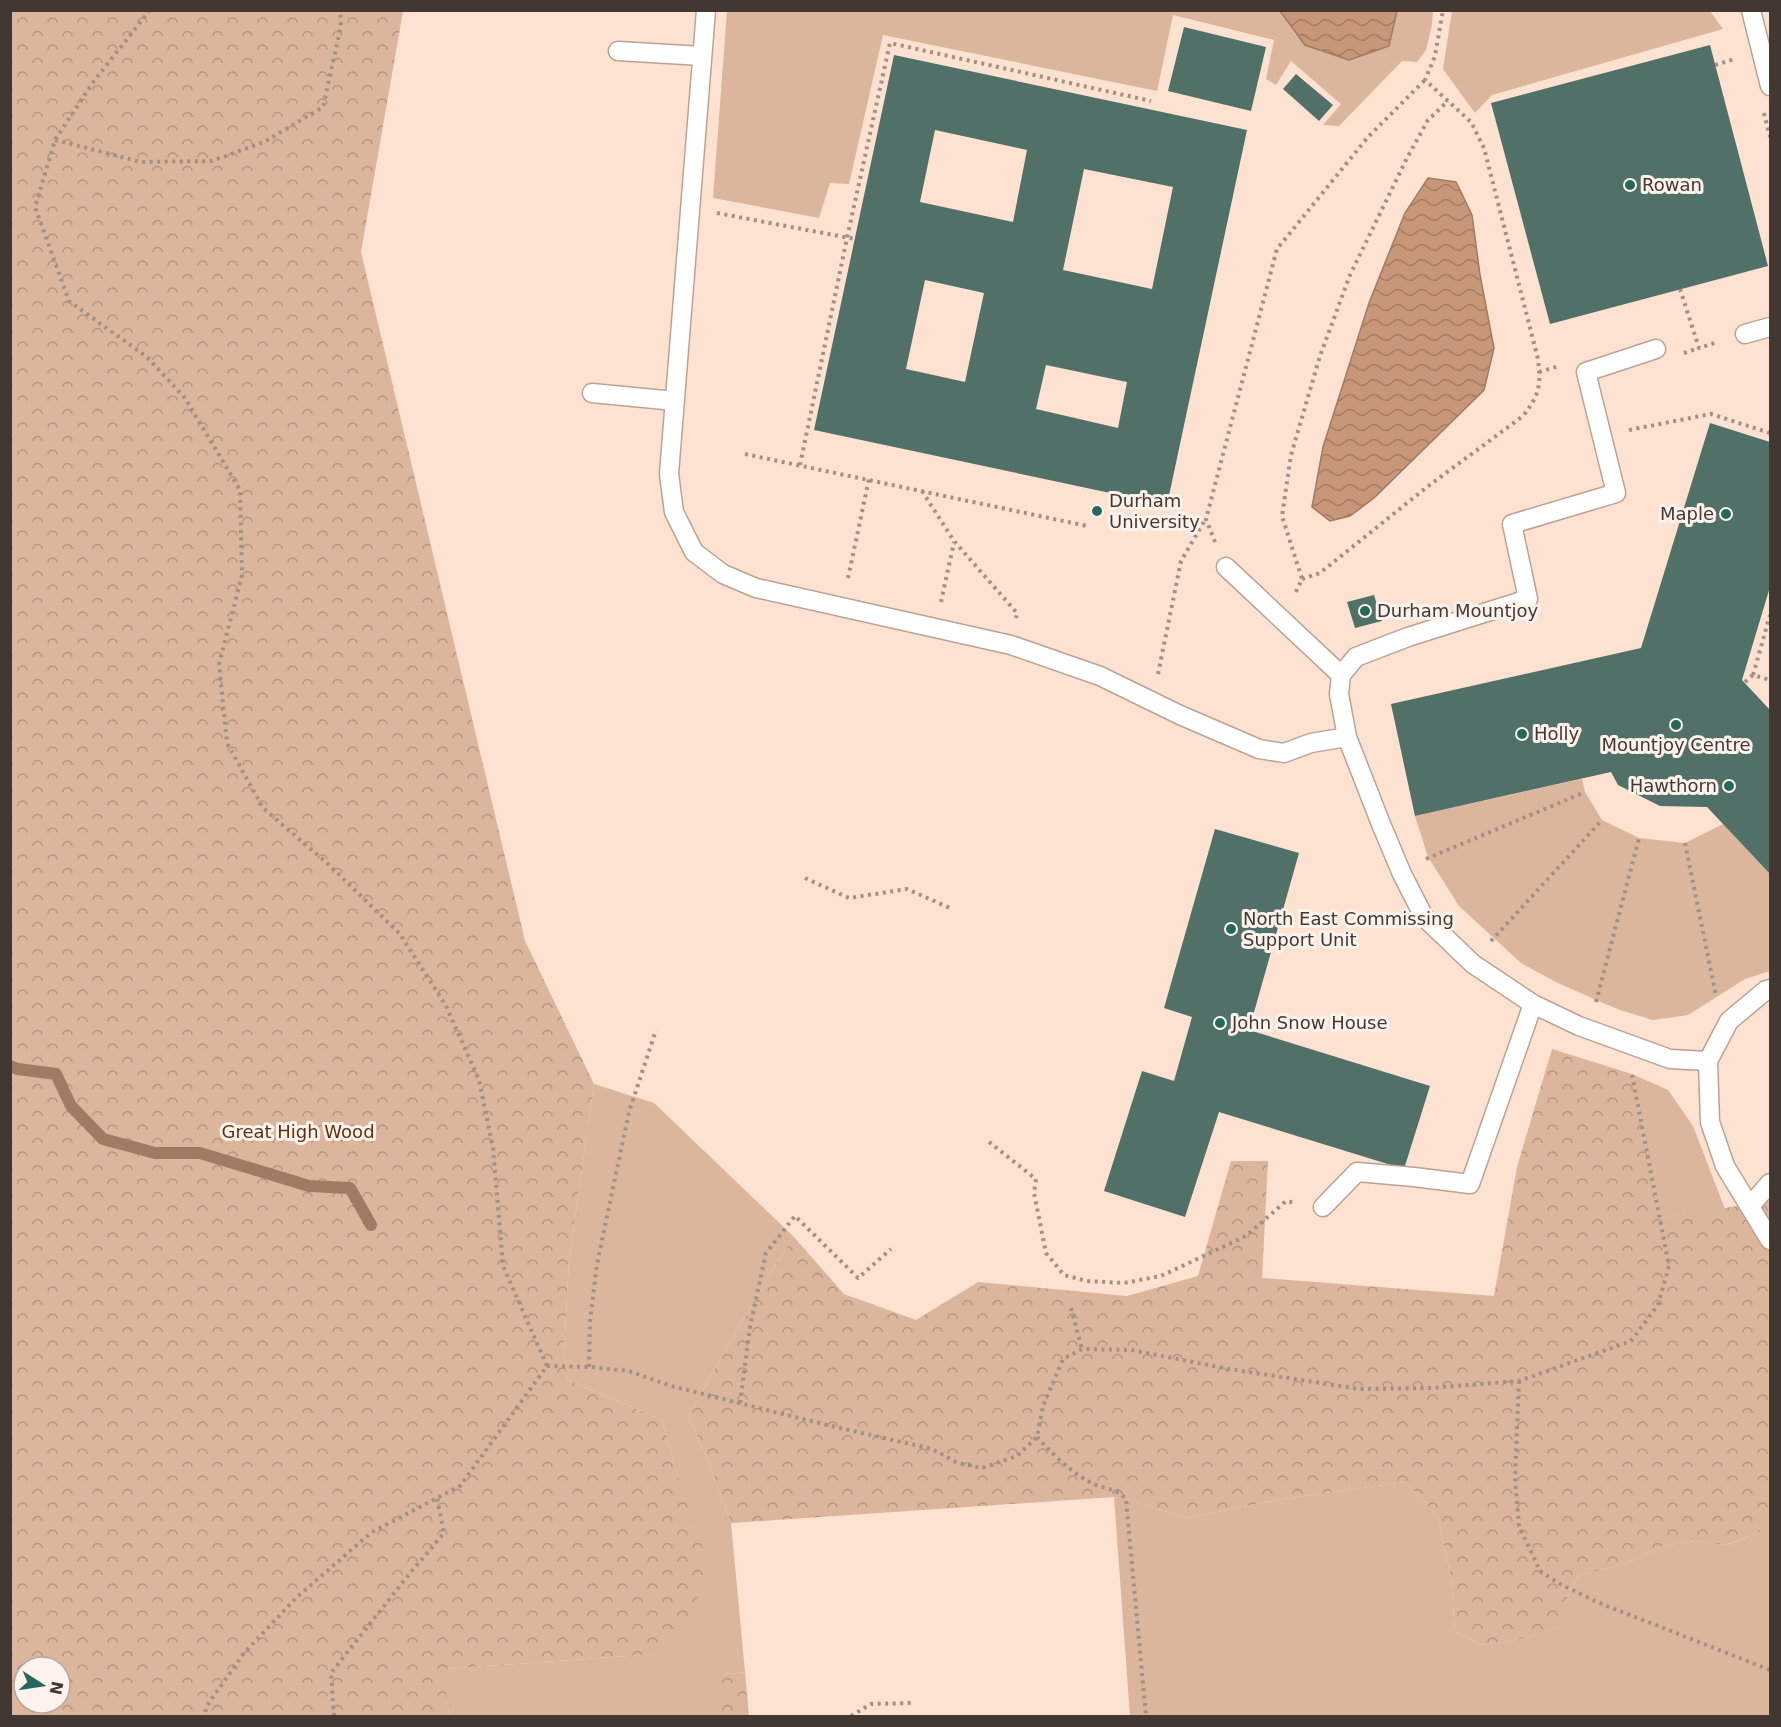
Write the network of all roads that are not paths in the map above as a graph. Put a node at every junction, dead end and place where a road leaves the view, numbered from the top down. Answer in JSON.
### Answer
{"nodes":[{"id":1,"x":706,"y":10,"type":"edge"},
{"id":2,"x":1751,"y":10,"type":"edge"},
{"id":3,"x":618,"y":51,"type":"dead end"},
{"id":4,"x":702,"y":56,"type":"junction"},
{"id":5,"x":1770,"y":86,"type":"edge"},
{"id":6,"x":1770,"y":327,"type":"edge"},
{"id":7,"x":1744,"y":334,"type":"road end"},
{"id":8,"x":1656,"y":349,"type":"dead end"},
{"id":9,"x":592,"y":393,"type":"dead end"},
{"id":10,"x":675,"y":401,"type":"junction"},
{"id":11,"x":1226,"y":567,"type":"road end"},
{"id":12,"x":1341,"y":675,"type":"junction"},
{"id":13,"x":1347,"y":737,"type":"junction"},
{"id":14,"x":1770,"y":989,"type":"edge"},
{"id":15,"x":1533,"y":1005,"type":"junction"},
{"id":16,"x":1708,"y":1061,"type":"junction"},
{"id":17,"x":1770,"y":1183,"type":"edge"},
{"id":18,"x":1750,"y":1206,"type":"junction"},
{"id":19,"x":1323,"y":1207,"type":"road end"},
{"id":20,"x":1770,"y":1240,"type":"edge"}],
"edges":[{"from":1,"to":4,"type":"lane"},
{"from":2,"to":5,"type":"lane"},
{"from":3,"to":4,"type":"lane"},
{"from":4,"to":10,"type":"lane"},
{"from":6,"to":7,"type":"lane"},
{"from":8,"to":12,"type":"lane"},
{"from":9,"to":10,"type":"lane"},
{"from":10,"to":13,"type":"lane"},
{"from":11,"to":12,"type":"lane"},
{"from":12,"to":13,"type":"lane"},
{"from":13,"to":15,"type":"lane"},
{"from":14,"to":16,"type":"lane"},
{"from":15,"to":16,"type":"lane"},
{"from":15,"to":19,"type":"lane"},
{"from":16,"to":18,"type":"lane"},
{"from":17,"to":18,"type":"lane"},
{"from":18,"to":20,"type":"lane"}]}
